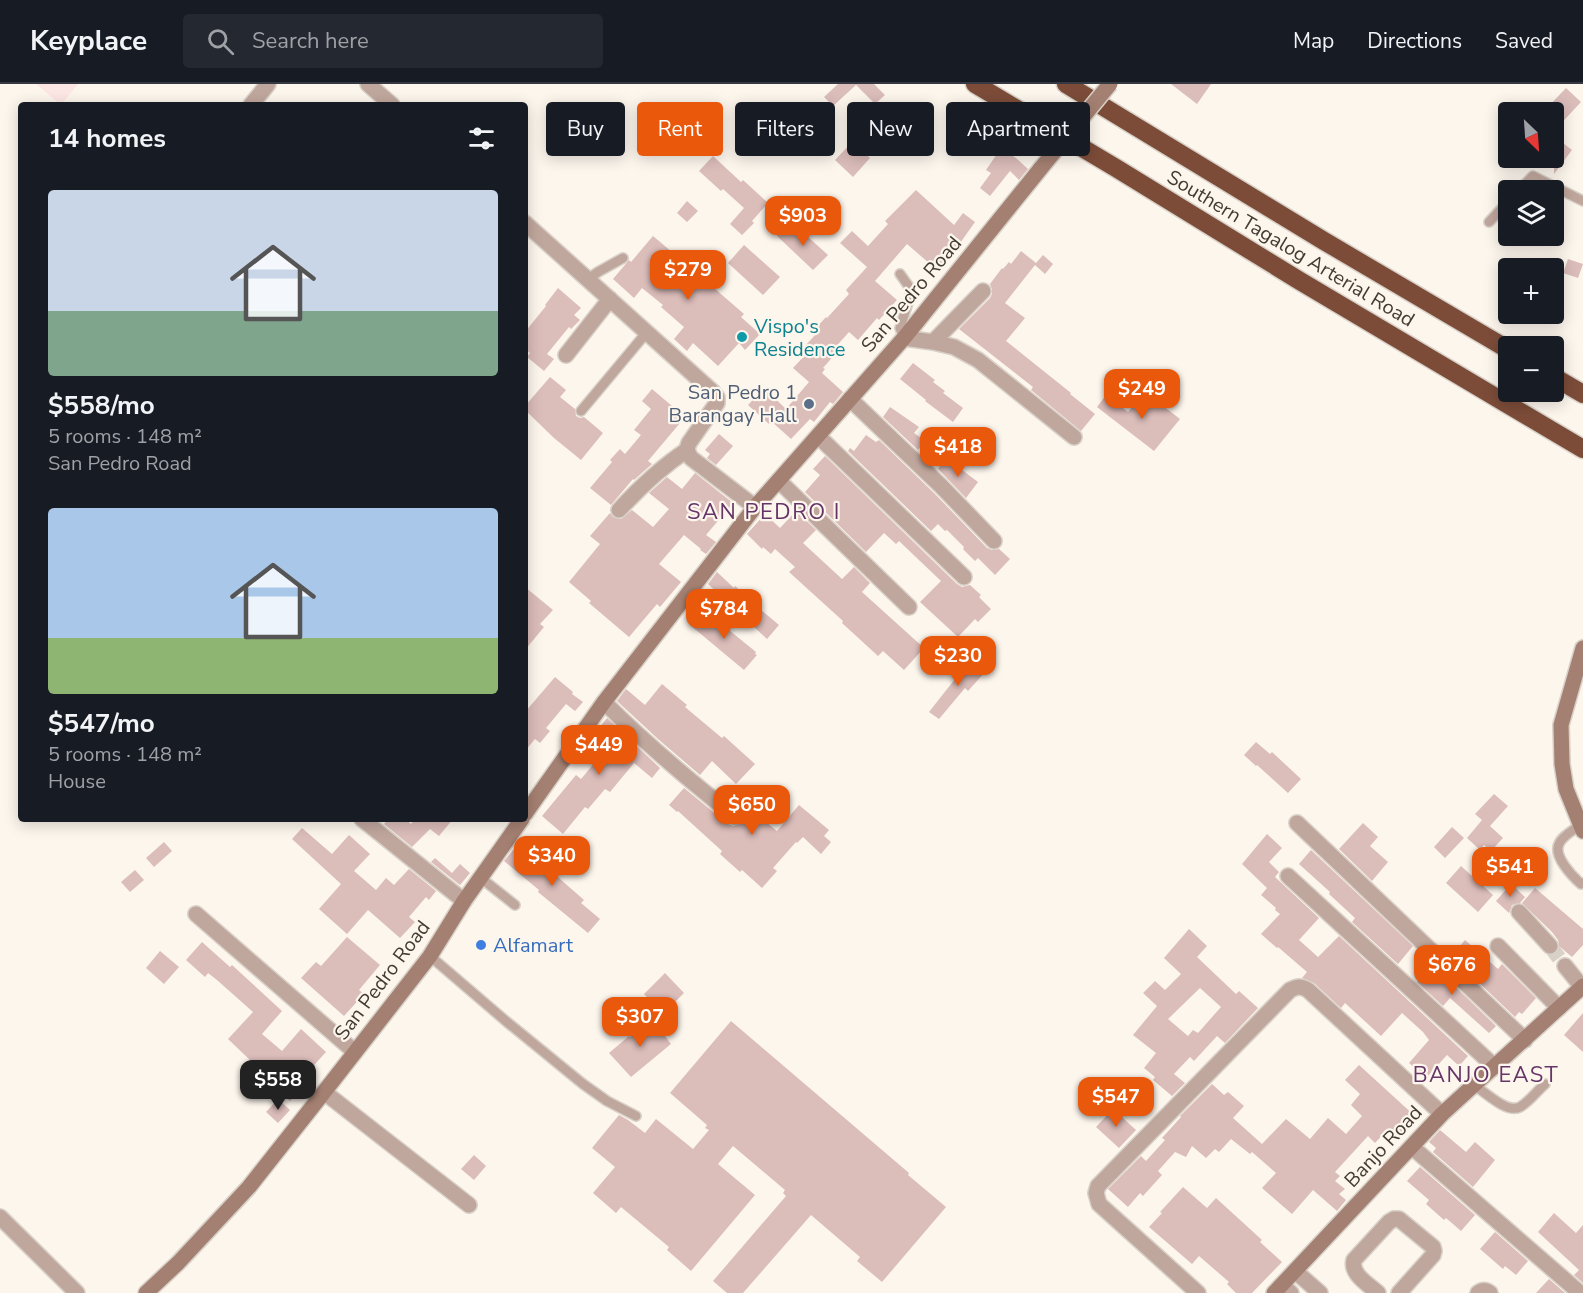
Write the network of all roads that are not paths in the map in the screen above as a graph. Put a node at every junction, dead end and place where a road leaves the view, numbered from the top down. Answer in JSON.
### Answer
{"nodes":[{"id":1,"x":268,"y":84,"type":"edge"},
{"id":2,"x":368,"y":84,"type":"edge"},
{"id":3,"x":975,"y":84,"type":"edge"},
{"id":4,"x":1066,"y":84,"type":"edge"},
{"id":5,"x":1110,"y":84,"type":"edge"},
{"id":6,"x":253,"y":102,"type":"edge"},
{"id":7,"x":389,"y":102,"type":"edge"},
{"id":8,"x":1564,"y":192,"type":"edge"},
{"id":9,"x":1583,"y":201,"type":"edge"},
{"id":10,"x":1498,"y":213,"type":"edge"},
{"id":11,"x":1489,"y":222,"type":"dead end"},
{"id":12,"x":528,"y":226,"type":"edge"},
{"id":13,"x":623,"y":258,"type":"dead end"},
{"id":14,"x":900,"y":274,"type":"dead end"},
{"id":15,"x":588,"y":279,"type":"junction"},
{"id":16,"x":983,"y":291,"type":"dead end"},
{"id":17,"x":610,"y":299,"type":"junction"},
{"id":18,"x":647,"y":332,"type":"junction"},
{"id":19,"x":904,"y":338,"type":"junction"},
{"id":20,"x":933,"y":342,"type":"junction"},
{"id":21,"x":1498,"y":344,"type":"edge"},
{"id":22,"x":566,"y":355,"type":"dead end"},
{"id":23,"x":1564,"y":383,"type":"edge"},
{"id":24,"x":1583,"y":394,"type":"edge"},
{"id":25,"x":850,"y":399,"type":"junction"},
{"id":26,"x":581,"y":411,"type":"dead end"},
{"id":27,"x":818,"y":436,"type":"junction"},
{"id":28,"x":1074,"y":437,"type":"dead end"},
{"id":29,"x":1583,"y":449,"type":"edge"},
{"id":30,"x":687,"y":450,"type":"junction"},
{"id":31,"x":779,"y":481,"type":"junction"},
{"id":32,"x":755,"y":507,"type":"junction"},
{"id":33,"x":619,"y":510,"type":"dead end"},
{"id":34,"x":994,"y":541,"type":"dead end"},
{"id":35,"x":964,"y":577,"type":"dead end"},
{"id":36,"x":909,"y":607,"type":"dead end"},
{"id":37,"x":1583,"y":648,"type":"edge"},
{"id":38,"x":604,"y":702,"type":"junction"},
{"id":39,"x":528,"y":810,"type":"edge"},
{"id":40,"x":734,"y":816,"type":"dead end"},
{"id":41,"x":366,"y":822,"type":"edge"},
{"id":42,"x":520,"y":822,"type":"edge"},
{"id":43,"x":1297,"y":823,"type":"dead end"},
{"id":44,"x":1582,"y":828,"type":"edge"},
{"id":45,"x":1288,"y":876,"type":"dead end"},
{"id":46,"x":481,"y":878,"type":"junction"},
{"id":47,"x":1583,"y":883,"type":"edge"},
{"id":48,"x":464,"y":901,"type":"junction"},
{"id":49,"x":515,"y":906,"type":"dead end"},
{"id":50,"x":1519,"y":912,"type":"dead end"},
{"id":51,"x":196,"y":914,"type":"dead end"},
{"id":52,"x":1498,"y":946,"type":"dead end"},
{"id":53,"x":1550,"y":946,"type":"tunnel mouth"},
{"id":54,"x":430,"y":956,"type":"junction"},
{"id":55,"x":1565,"y":966,"type":"tunnel mouth"},
{"id":56,"x":1583,"y":986,"type":"edge"},
{"id":57,"x":1559,"y":1008,"type":"junction"},
{"id":58,"x":1525,"y":1040,"type":"junction"},
{"id":59,"x":356,"y":1052,"type":"junction"},
{"id":60,"x":1495,"y":1067,"type":"junction"},
{"id":61,"x":1545,"y":1084,"type":"dead end"},
{"id":62,"x":1474,"y":1085,"type":"junction"},
{"id":63,"x":324,"y":1092,"type":"junction"},
{"id":64,"x":1442,"y":1114,"type":"junction"},
{"id":65,"x":636,"y":1116,"type":"dead end"},
{"id":66,"x":1412,"y":1147,"type":"junction"},
{"id":67,"x":469,"y":1205,"type":"dead end"},
{"id":68,"x":0,"y":1216,"type":"edge"},
{"id":69,"x":1295,"y":1271,"type":"junction"},
{"id":70,"x":1282,"y":1290,"type":"edge"},
{"id":71,"x":77,"y":1293,"type":"edge"},
{"id":72,"x":146,"y":1293,"type":"edge"},
{"id":73,"x":1198,"y":1293,"type":"edge"},
{"id":74,"x":1320,"y":1293,"type":"edge"},
{"id":75,"x":1378,"y":1293,"type":"edge"},
{"id":76,"x":1399,"y":1293,"type":"edge"},
{"id":77,"x":1478,"y":1293,"type":"edge"},
{"id":78,"x":1490,"y":1293,"type":"edge"},
{"id":79,"x":1580,"y":1293,"type":"edge"}],
"edges":[{"from":1,"to":6,"type":"street"},
{"from":2,"to":7,"type":"street"},
{"from":3,"to":29,"type":"highway","name":"Southern Tagalog Arterial Road"},
{"from":4,"to":21,"type":"highway","name":"Southern Tagalog Arterial Road"},
{"from":5,"to":19,"type":"street","name":"San Pedro Road","bridge":true},
{"from":8,"to":9,"type":"lane"},
{"from":10,"to":11,"type":"lane"},
{"from":12,"to":15,"type":"street"},
{"from":13,"to":15,"type":"lane"},
{"from":14,"to":19,"type":"lane"},
{"from":15,"to":17,"type":"street"},
{"from":16,"to":20,"type":"street"},
{"from":17,"to":18,"type":"street"},
{"from":17,"to":22,"type":"street"},
{"from":18,"to":26,"type":"lane"},
{"from":18,"to":30,"type":"street"},
{"from":19,"to":20,"type":"street"},
{"from":19,"to":25,"type":"street","name":"San Pedro Road"},
{"from":20,"to":28,"type":"street"},
{"from":23,"to":24,"type":"highway"},
{"from":25,"to":27,"type":"street","name":"San Pedro Road"},
{"from":25,"to":34,"type":"street"},
{"from":27,"to":31,"type":"street","name":"San Pedro Road"},
{"from":27,"to":35,"type":"street"},
{"from":30,"to":32,"type":"street"},
{"from":30,"to":33,"type":"street"},
{"from":31,"to":32,"type":"street","name":"San Pedro Road"},
{"from":31,"to":36,"type":"street"},
{"from":32,"to":38,"type":"street","name":"San Pedro Road"},
{"from":37,"to":44,"type":"street"},
{"from":38,"to":39,"type":"street","name":"San Pedro Road"},
{"from":38,"to":40,"type":"street"},
{"from":41,"to":48,"type":"street"},
{"from":42,"to":46,"type":"street","name":"San Pedro Road"},
{"from":43,"to":58,"type":"street"},
{"from":44,"to":47,"type":"lane"},
{"from":45,"to":60,"type":"street"},
{"from":46,"to":48,"type":"street","name":"San Pedro Road"},
{"from":46,"to":49,"type":"lane"},
{"from":48,"to":54,"type":"street","name":"San Pedro Road"},
{"from":50,"to":53,"type":"street"},
{"from":51,"to":59,"type":"street"},
{"from":52,"to":57,"type":"street"},
{"from":54,"to":59,"type":"street","name":"San Pedro Road"},
{"from":54,"to":65,"type":"lane"},
{"from":55,"to":56,"type":"street"},
{"from":56,"to":57,"type":"street","name":"Banjo Road"},
{"from":57,"to":58,"type":"street","name":"Banjo Road"},
{"from":58,"to":60,"type":"street","name":"Banjo Road"},
{"from":59,"to":63,"type":"street","name":"San Pedro Road"},
{"from":60,"to":62,"type":"street","name":"Banjo Road"},
{"from":61,"to":62,"type":"lane"},
{"from":62,"to":64,"type":"street","name":"Banjo Road"},
{"from":63,"to":67,"type":"street"},
{"from":63,"to":72,"type":"street","name":"San Pedro Road"},
{"from":64,"to":66,"type":"street","name":"Banjo Road"},
{"from":64,"to":73,"type":"street"},
{"from":66,"to":69,"type":"street","name":"Banjo Road"},
{"from":66,"to":79,"type":"street"},
{"from":68,"to":71,"type":"street"},
{"from":69,"to":70,"type":"street","name":"Banjo Road"},
{"from":69,"to":74,"type":"street"},
{"from":75,"to":76,"type":"street"},
{"from":77,"to":78,"type":"street"}]}
